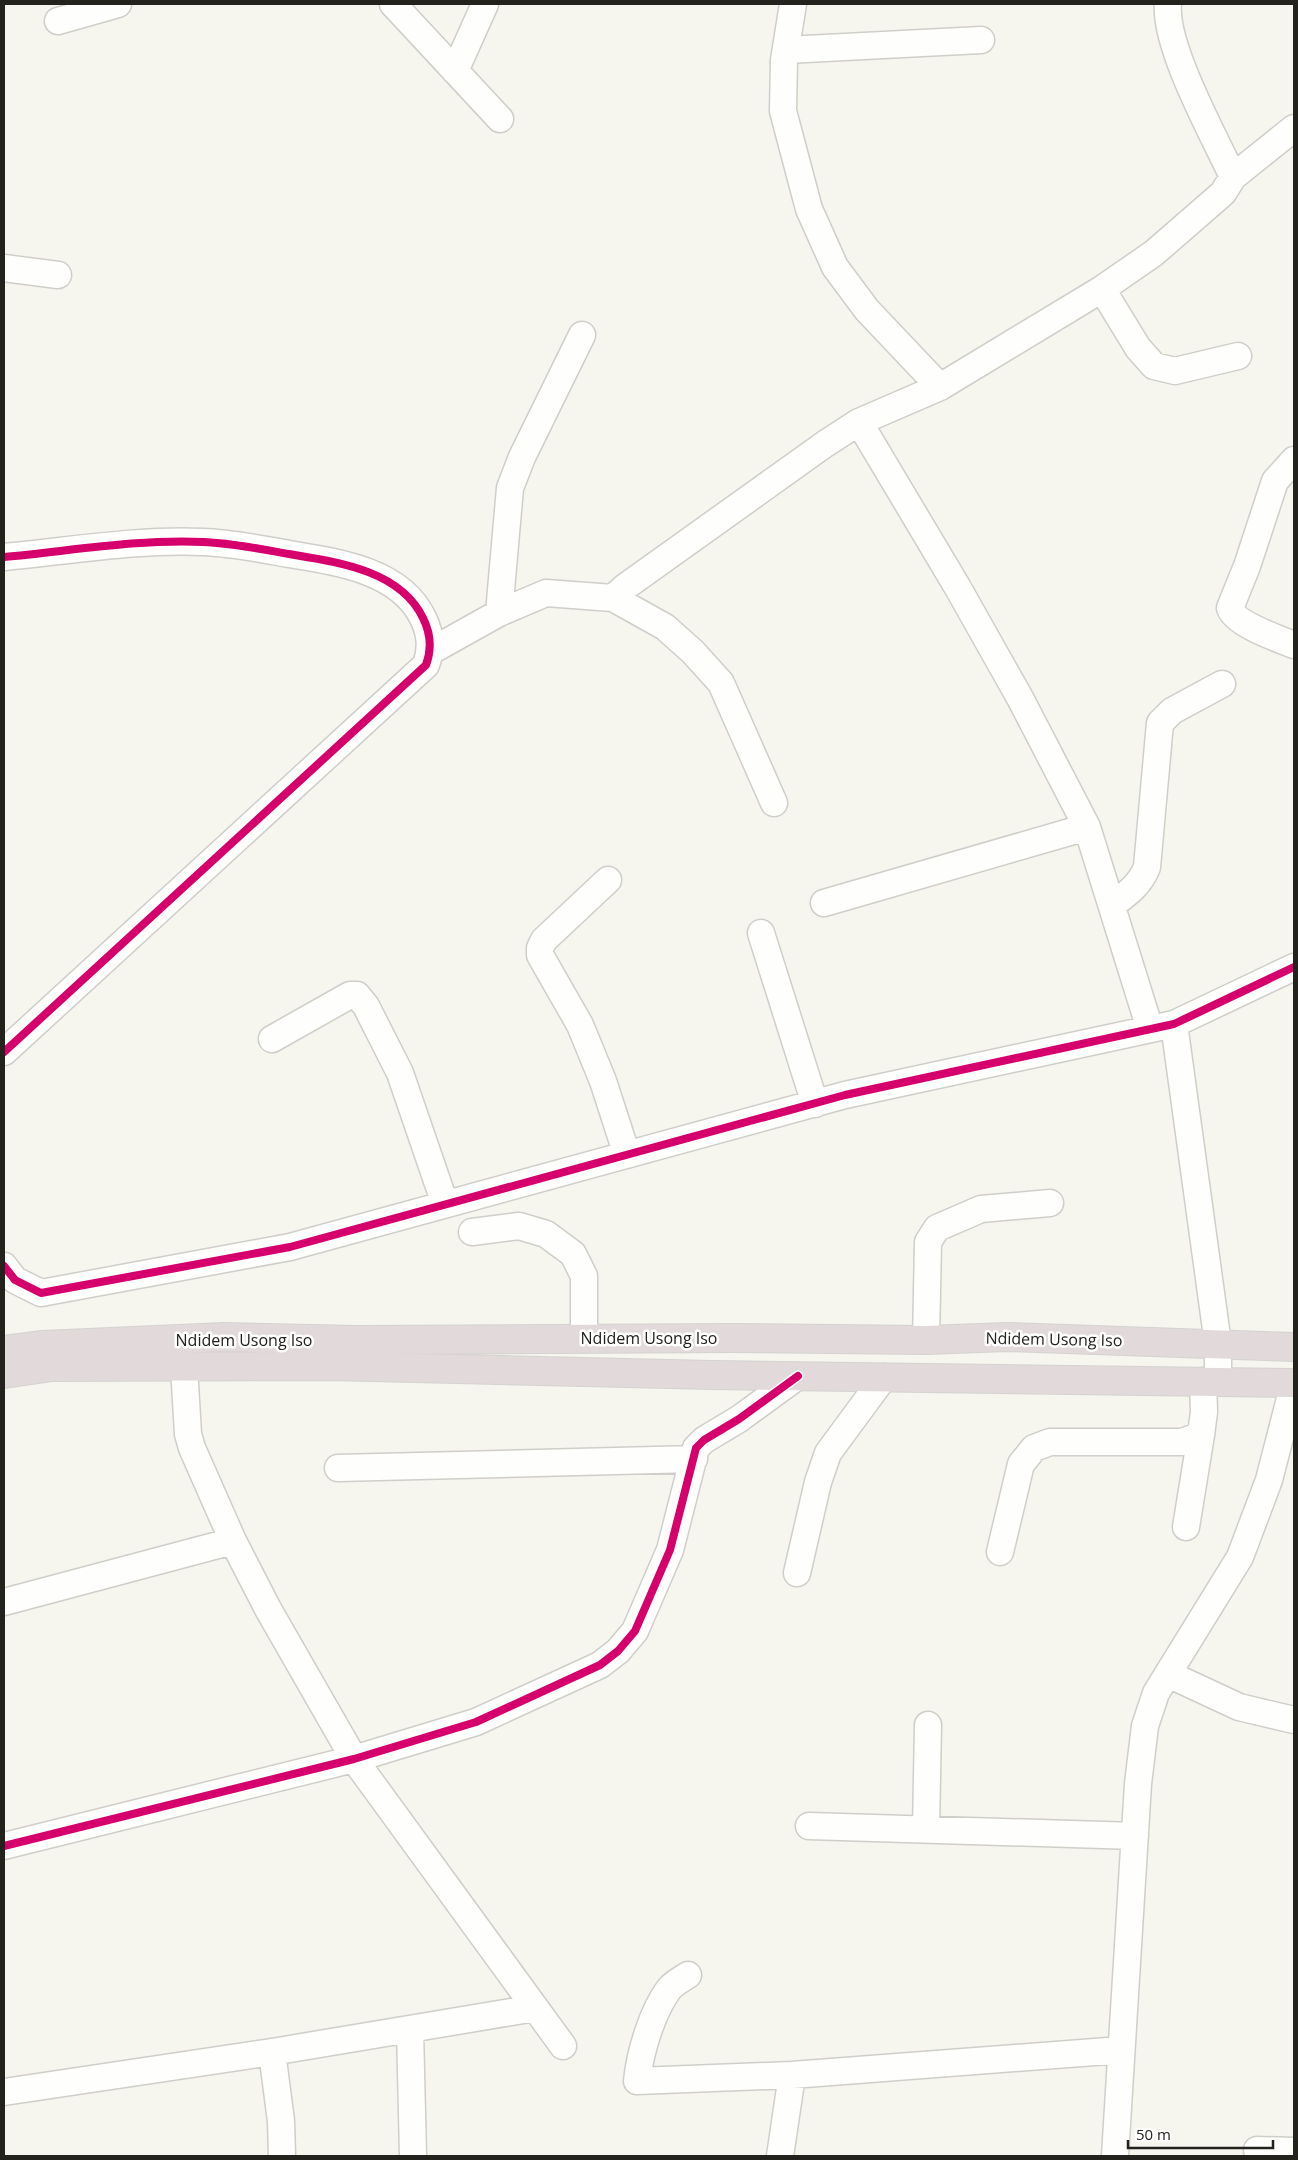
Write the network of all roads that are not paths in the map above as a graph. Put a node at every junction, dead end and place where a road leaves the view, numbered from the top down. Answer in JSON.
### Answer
{"nodes":[{"id":1,"x":118,"y":4,"type":"edge"},
{"id":2,"x":392,"y":4,"type":"edge"},
{"id":3,"x":485,"y":4,"type":"edge"},
{"id":4,"x":792,"y":4,"type":"edge"},
{"id":5,"x":1168,"y":4,"type":"edge"},
{"id":6,"x":58,"y":22,"type":"dead end"},
{"id":7,"x":981,"y":40,"type":"dead end"},
{"id":8,"x":786,"y":50,"type":"junction"},
{"id":9,"x":455,"y":71,"type":"junction"},
{"id":10,"x":500,"y":119,"type":"dead end"},
{"id":11,"x":1294,"y":128,"type":"edge"},
{"id":12,"x":1233,"y":177,"type":"junction"},
{"id":13,"x":4,"y":268,"type":"edge"},
{"id":14,"x":58,"y":276,"type":"dead end"},
{"id":15,"x":1102,"y":289,"type":"junction"},
{"id":16,"x":582,"y":335,"type":"dead end"},
{"id":17,"x":1238,"y":356,"type":"dead end"},
{"id":18,"x":940,"y":387,"type":"junction"},
{"id":19,"x":859,"y":422,"type":"junction"},
{"id":20,"x":1294,"y":460,"type":"edge"},
{"id":21,"x":4,"y":557,"type":"edge"},
{"id":22,"x":613,"y":598,"type":"junction"},
{"id":23,"x":499,"y":612,"type":"junction"},
{"id":24,"x":1294,"y":645,"type":"edge"},
{"id":25,"x":431,"y":651,"type":"junction"},
{"id":26,"x":1222,"y":684,"type":"dead end"},
{"id":27,"x":774,"y":804,"type":"dead end"},
{"id":28,"x":1087,"y":827,"type":"junction"},
{"id":29,"x":608,"y":880,"type":"dead end"},
{"id":30,"x":824,"y":903,"type":"dead end"},
{"id":31,"x":1112,"y":905,"type":"junction"},
{"id":32,"x":761,"y":932,"type":"dead end"},
{"id":33,"x":1294,"y":967,"type":"edge"},
{"id":34,"x":1162,"y":1026,"type":"junction"},
{"id":35,"x":272,"y":1039,"type":"dead end"},
{"id":36,"x":4,"y":1052,"type":"edge"},
{"id":37,"x":815,"y":1104,"type":"junction"},
{"id":38,"x":627,"y":1154,"type":"junction"},
{"id":39,"x":1050,"y":1203,"type":"dead end"},
{"id":40,"x":445,"y":1204,"type":"junction"},
{"id":41,"x":472,"y":1232,"type":"dead end"},
{"id":42,"x":4,"y":1266,"type":"edge"},
{"id":43,"x":584,"y":1339,"type":"junction"},
{"id":44,"x":926,"y":1340,"type":"junction"},
{"id":45,"x":1218,"y":1344,"type":"junction"},
{"id":46,"x":1294,"y":1346,"type":"edge"},
{"id":47,"x":4,"y":1350,"type":"edge"},
{"id":48,"x":184,"y":1367,"type":"junction"},
{"id":49,"x":4,"y":1374,"type":"edge"},
{"id":50,"x":798,"y":1376,"type":"junction"},
{"id":51,"x":884,"y":1377,"type":"junction"},
{"id":52,"x":1211,"y":1381,"type":"junction"},
{"id":53,"x":1294,"y":1382,"type":"edge"},
{"id":54,"x":1201,"y":1435,"type":"junction"},
{"id":55,"x":694,"y":1459,"type":"junction"},
{"id":56,"x":338,"y":1468,"type":"dead end"},
{"id":57,"x":1186,"y":1527,"type":"dead end"},
{"id":58,"x":233,"y":1541,"type":"junction"},
{"id":59,"x":1000,"y":1552,"type":"dead end"},
{"id":60,"x":797,"y":1573,"type":"dead end"},
{"id":61,"x":4,"y":1602,"type":"edge"},
{"id":62,"x":1168,"y":1674,"type":"junction"},
{"id":63,"x":1294,"y":1720,"type":"edge"},
{"id":64,"x":928,"y":1725,"type":"dead end"},
{"id":65,"x":354,"y":1759,"type":"junction"},
{"id":66,"x":809,"y":1826,"type":"dead end"},
{"id":67,"x":926,"y":1829,"type":"junction"},
{"id":68,"x":1135,"y":1836,"type":"junction"},
{"id":69,"x":4,"y":1846,"type":"edge"},
{"id":70,"x":688,"y":1975,"type":"dead end"},
{"id":71,"x":534,"y":2008,"type":"junction"},
{"id":72,"x":410,"y":2029,"type":"junction"},
{"id":73,"x":563,"y":2046,"type":"dead end"},
{"id":74,"x":1121,"y":2050,"type":"junction"},
{"id":75,"x":272,"y":2052,"type":"junction"},
{"id":76,"x":792,"y":2074,"type":"junction"},
{"id":77,"x":4,"y":2092,"type":"edge"},
{"id":78,"x":1257,"y":2150,"type":"dead end"},
{"id":79,"x":1294,"y":2151,"type":"edge"},
{"id":80,"x":282,"y":2156,"type":"edge"},
{"id":81,"x":413,"y":2156,"type":"edge"},
{"id":82,"x":780,"y":2156,"type":"edge"},
{"id":83,"x":1115,"y":2156,"type":"edge"}],
"edges":[{"from":1,"to":6,"type":"street"},
{"from":2,"to":9,"type":"street"},
{"from":3,"to":9,"type":"street"},
{"from":4,"to":8,"type":"street"},
{"from":5,"to":12,"type":"street"},
{"from":7,"to":8,"type":"street"},
{"from":8,"to":18,"type":"street"},
{"from":9,"to":10,"type":"street"},
{"from":11,"to":12,"type":"street"},
{"from":12,"to":15,"type":"street"},
{"from":13,"to":14,"type":"street"},
{"from":15,"to":17,"type":"street"},
{"from":15,"to":18,"type":"street"},
{"from":16,"to":23,"type":"street"},
{"from":18,"to":19,"type":"street"},
{"from":19,"to":22,"type":"street"},
{"from":19,"to":28,"type":"street"},
{"from":20,"to":24,"type":"street"},
{"from":21,"to":25,"type":"street"},
{"from":22,"to":23,"type":"street"},
{"from":22,"to":27,"type":"street"},
{"from":23,"to":25,"type":"street"},
{"from":25,"to":36,"type":"street"},
{"from":26,"to":31,"type":"street"},
{"from":28,"to":30,"type":"street"},
{"from":28,"to":31,"type":"street"},
{"from":29,"to":38,"type":"street"},
{"from":31,"to":34,"type":"street"},
{"from":32,"to":37,"type":"street"},
{"from":33,"to":34,"type":"street"},
{"from":34,"to":37,"type":"street"},
{"from":34,"to":45,"type":"street"},
{"from":35,"to":40,"type":"street"},
{"from":37,"to":38,"type":"street"},
{"from":38,"to":40,"type":"street"},
{"from":39,"to":44,"type":"street"},
{"from":40,"to":42,"type":"street"},
{"from":41,"to":43,"type":"street"},
{"from":43,"to":44,"type":"highway","name":"Ndidem Usong Iso"},
{"from":43,"to":47,"type":"highway","name":"Ndidem Usong Iso"},
{"from":44,"to":45,"type":"highway","name":"Ndidem Usong Iso"},
{"from":45,"to":46,"type":"highway","name":"Ndidem Usong Iso"},
{"from":45,"to":52,"type":"street"},
{"from":48,"to":49,"type":"highway","name":"Ndidem Usong Iso"},
{"from":48,"to":50,"type":"highway","name":"Ndidem Usong Iso"},
{"from":48,"to":58,"type":"street"},
{"from":50,"to":51,"type":"highway","name":"Ndidem Usong Iso"},
{"from":50,"to":55,"type":"street"},
{"from":51,"to":52,"type":"highway","name":"Ndidem Usong Iso"},
{"from":51,"to":60,"type":"street"},
{"from":52,"to":53,"type":"highway","name":"Ndidem Usong Iso"},
{"from":52,"to":54,"type":"street"},
{"from":53,"to":62,"type":"street"},
{"from":54,"to":57,"type":"street"},
{"from":54,"to":59,"type":"street"},
{"from":55,"to":56,"type":"street"},
{"from":55,"to":65,"type":"street"},
{"from":58,"to":61,"type":"street"},
{"from":58,"to":65,"type":"street"},
{"from":62,"to":63,"type":"street"},
{"from":62,"to":68,"type":"street"},
{"from":64,"to":67,"type":"street"},
{"from":65,"to":69,"type":"street"},
{"from":65,"to":71,"type":"street"},
{"from":66,"to":67,"type":"street"},
{"from":67,"to":68,"type":"street"},
{"from":68,"to":74,"type":"street"},
{"from":70,"to":76,"type":"street"},
{"from":71,"to":72,"type":"street"},
{"from":71,"to":73,"type":"street"},
{"from":72,"to":75,"type":"street"},
{"from":72,"to":81,"type":"street"},
{"from":74,"to":76,"type":"street"},
{"from":74,"to":83,"type":"street"},
{"from":75,"to":77,"type":"street"},
{"from":75,"to":80,"type":"street"},
{"from":76,"to":82,"type":"street"},
{"from":78,"to":79,"type":"street"}]}
